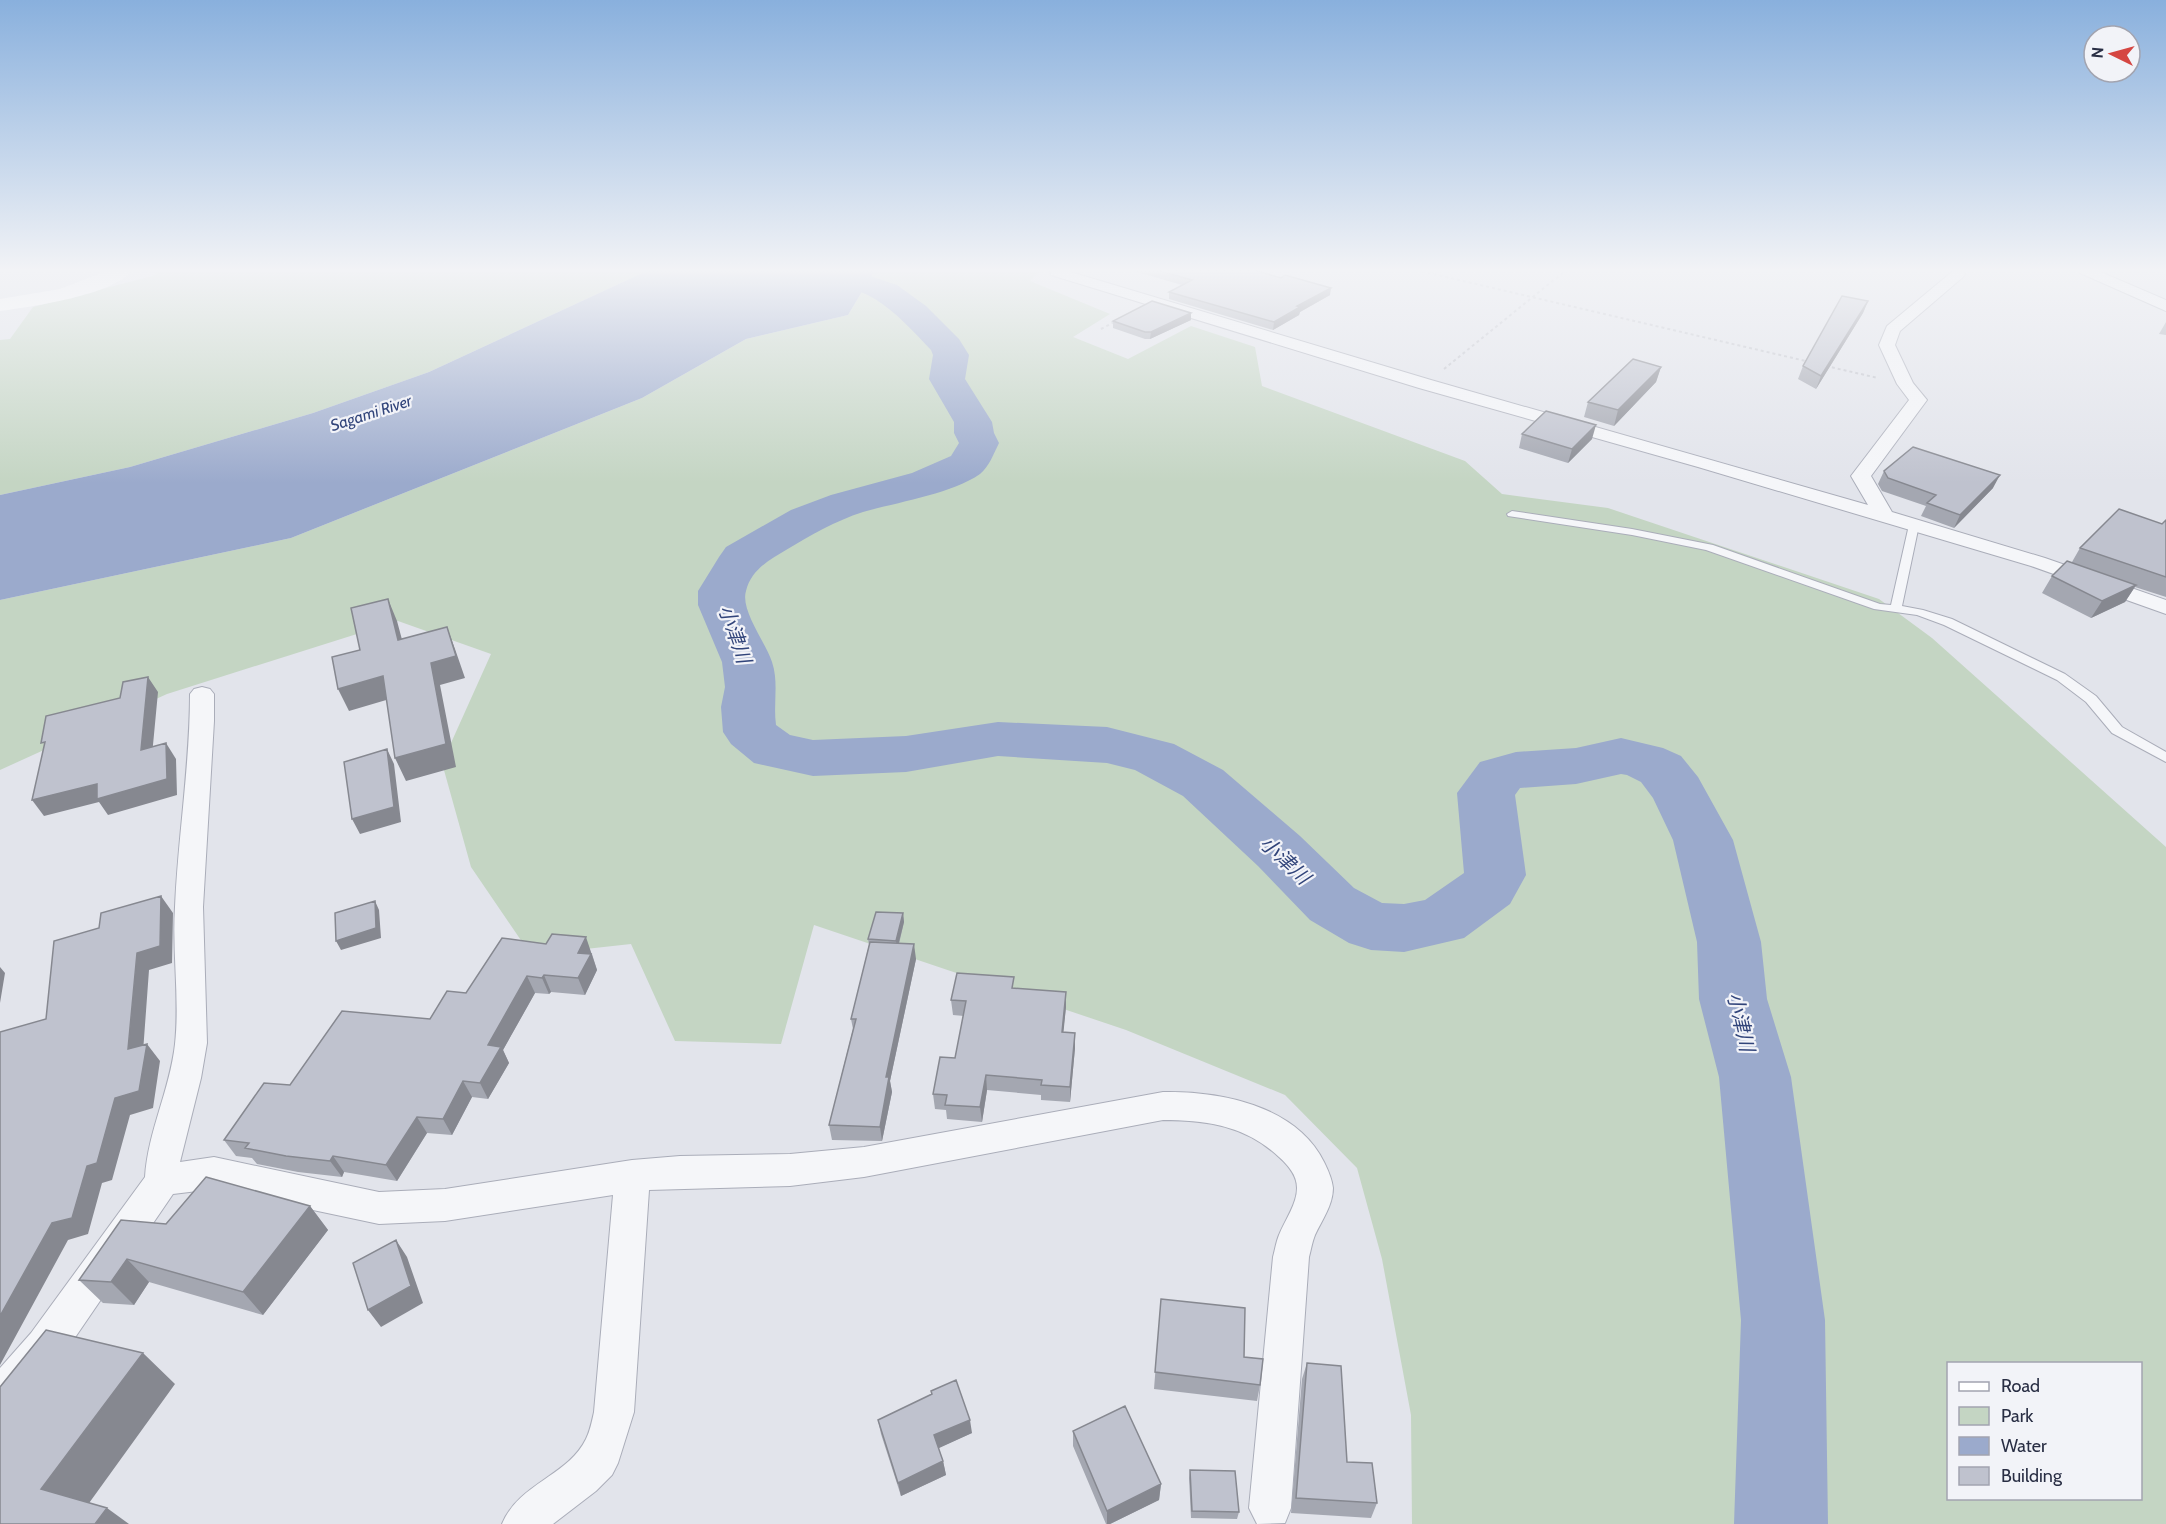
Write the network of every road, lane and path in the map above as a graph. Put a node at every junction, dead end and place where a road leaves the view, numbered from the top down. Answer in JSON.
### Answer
{"nodes":[{"id":1,"x":1284,"y":341,"type":"edge"},
{"id":2,"x":1477,"y":341,"type":"edge"},
{"id":3,"x":1720,"y":341,"type":"edge"},
{"id":4,"x":1888,"y":341,"type":"edge"},
{"id":5,"x":1814,"y":363,"type":"edge"},
{"id":6,"x":1825,"y":366,"type":"edge"},
{"id":7,"x":1425,"y":384,"type":"junction"},
{"id":8,"x":1905,"y":384,"type":"junction"},
{"id":9,"x":1512,"y":514,"type":"dead end"},
{"id":10,"x":1884,"y":516,"type":"junction"},
{"id":11,"x":1914,"y":525,"type":"junction"},
{"id":12,"x":2166,"y":607,"type":"edge"},
{"id":13,"x":1896,"y":609,"type":"junction"},
{"id":14,"x":202,"y":694,"type":"dead end"},
{"id":15,"x":2166,"y":758,"type":"edge"},
{"id":16,"x":632,"y":1176,"type":"junction"},
{"id":17,"x":162,"y":1180,"type":"junction"},
{"id":18,"x":0,"y":1398,"type":"edge"},
{"id":19,"x":1270,"y":1508,"type":"dead end"},
{"id":20,"x":523,"y":1524,"type":"edge"}],
"edges":[{"from":1,"to":7,"type":"street"},
{"from":2,"to":7,"type":"path"},
{"from":3,"to":5,"type":"path"},
{"from":4,"to":8,"type":"street"},
{"from":6,"to":8,"type":"path"},
{"from":7,"to":10,"type":"street"},
{"from":8,"to":10,"type":"street"},
{"from":9,"to":13,"type":"lane"},
{"from":10,"to":11,"type":"street"},
{"from":11,"to":12,"type":"street"},
{"from":11,"to":13,"type":"lane"},
{"from":13,"to":15,"type":"lane"},
{"from":14,"to":17,"type":"street"},
{"from":16,"to":17,"type":"street"},
{"from":16,"to":19,"type":"street"},
{"from":16,"to":20,"type":"street"},
{"from":17,"to":18,"type":"street"}]}
